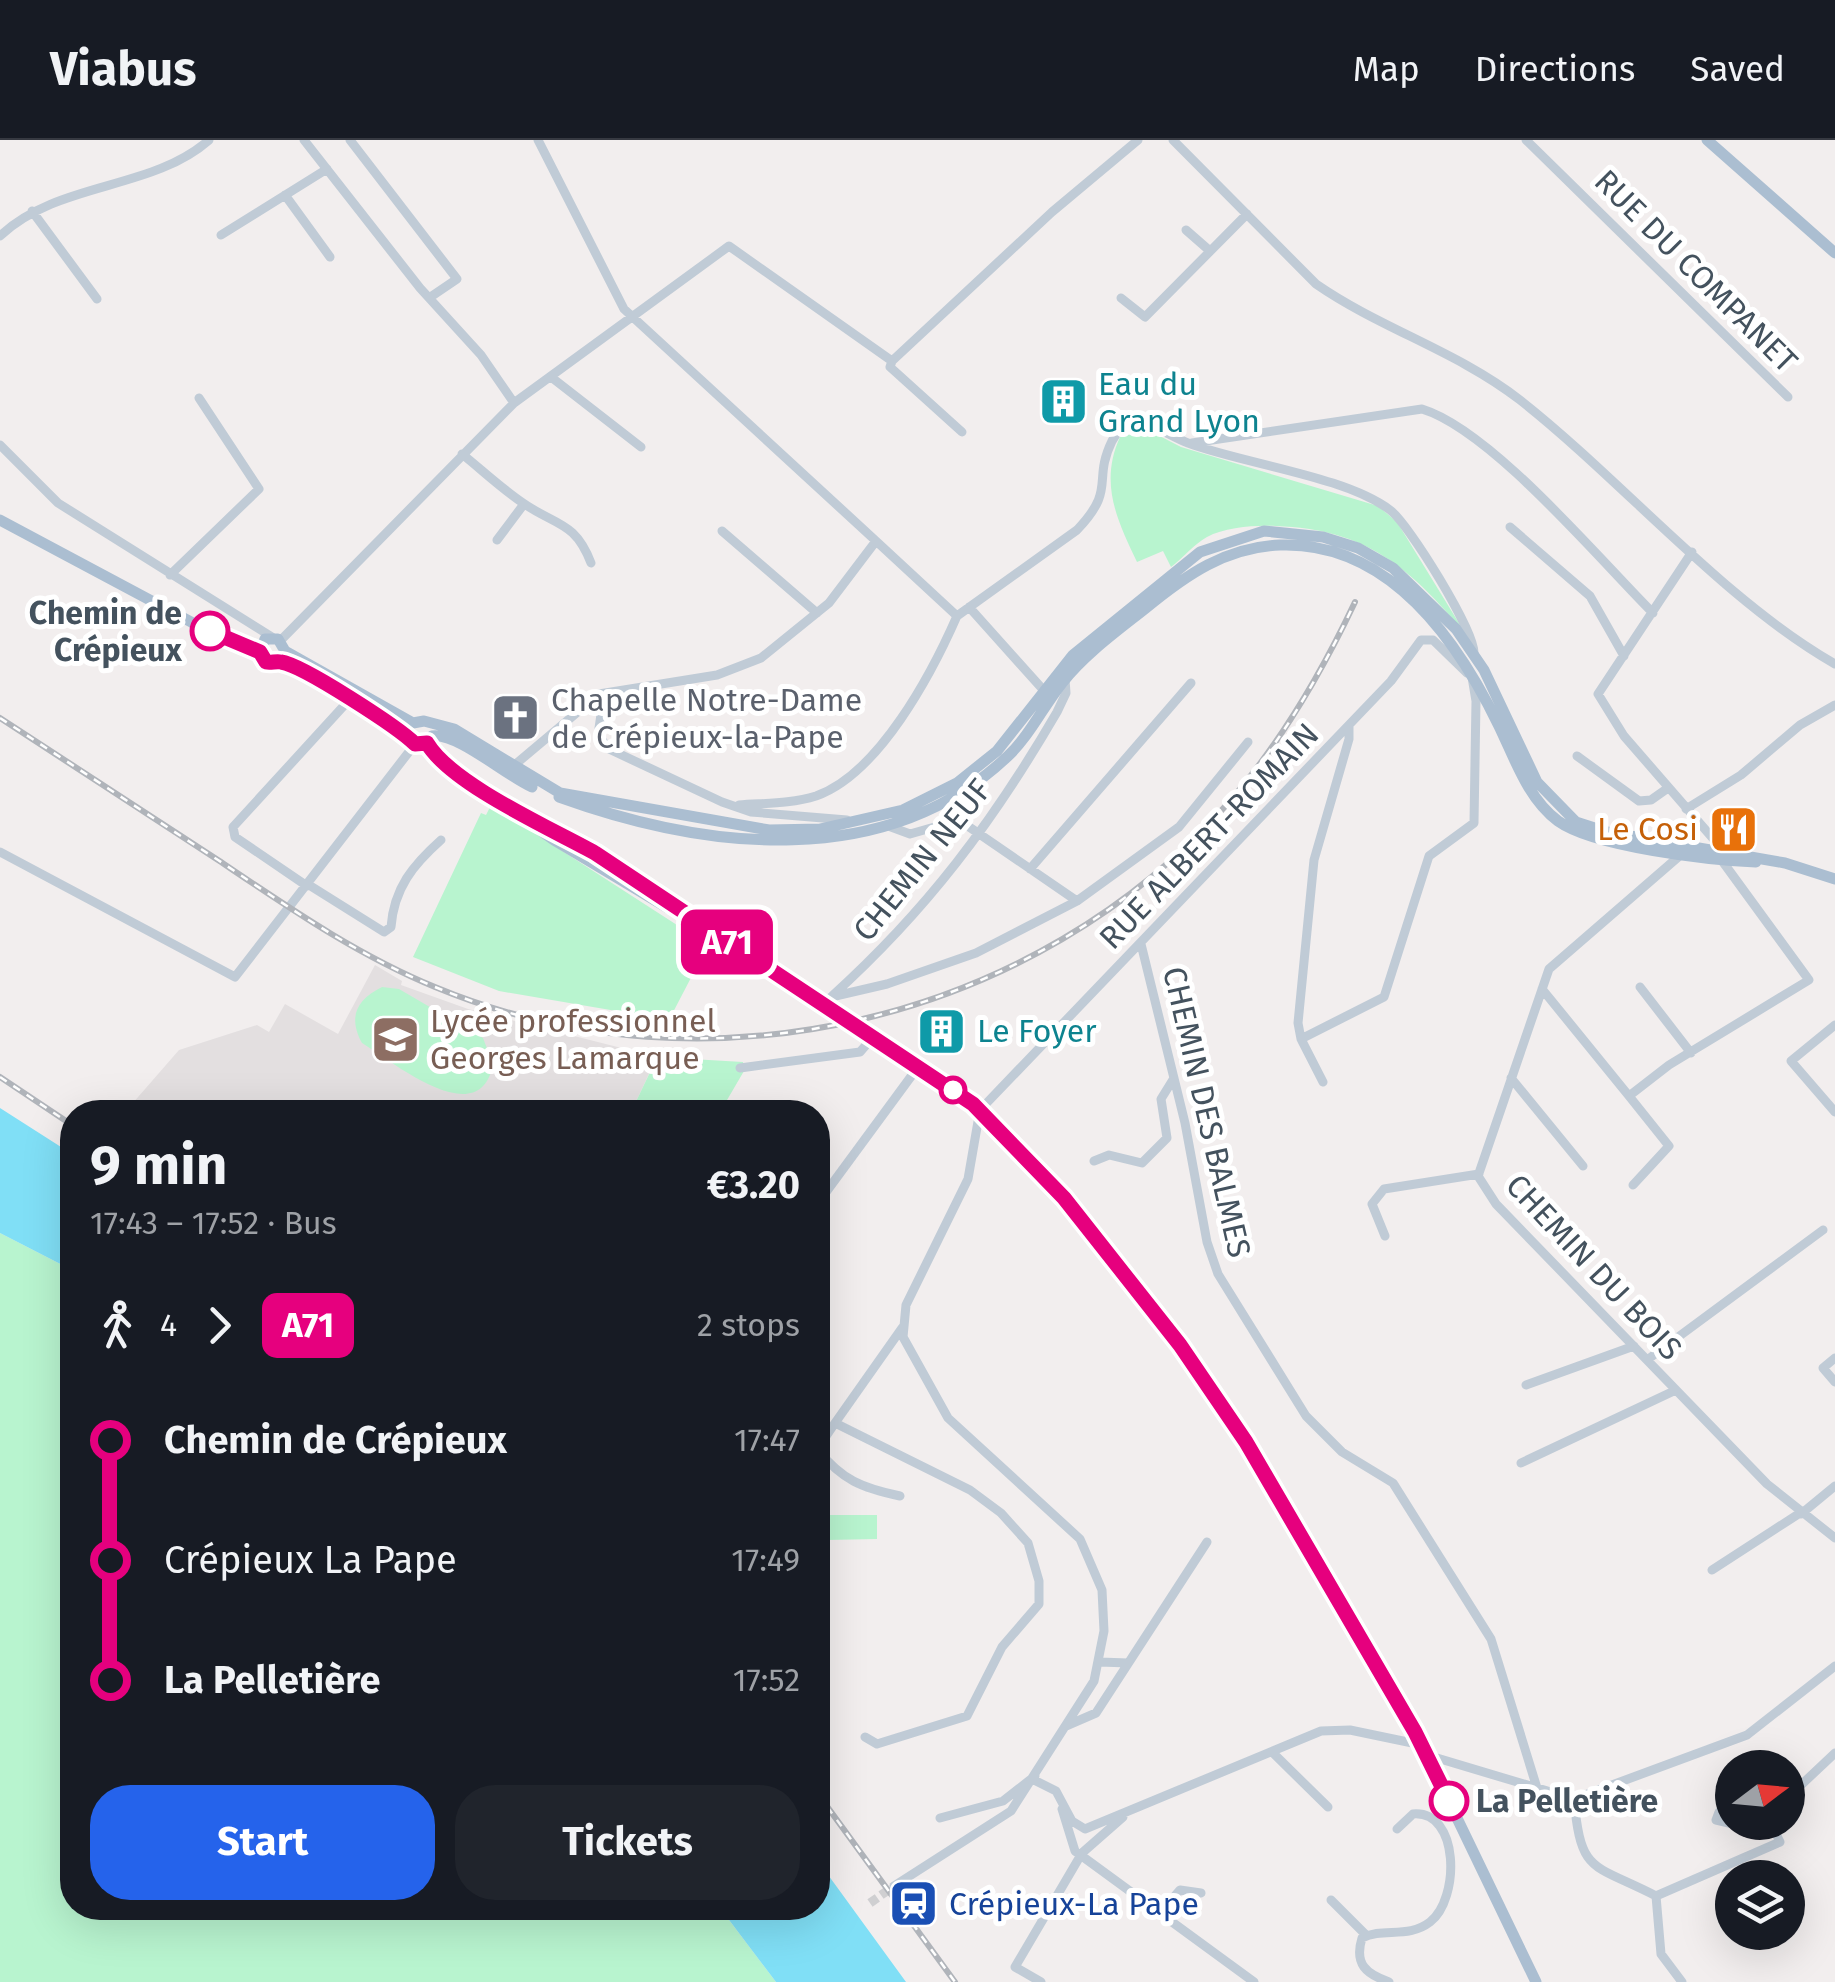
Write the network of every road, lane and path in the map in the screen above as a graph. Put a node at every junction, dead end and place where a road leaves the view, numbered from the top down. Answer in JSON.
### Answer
{"nodes":[{"id":1,"x":209,"y":140,"type":"edge"},
{"id":2,"x":304,"y":140,"type":"edge"},
{"id":3,"x":350,"y":140,"type":"edge"},
{"id":4,"x":538,"y":140,"type":"edge"},
{"id":5,"x":1138,"y":140,"type":"edge"},
{"id":6,"x":1172,"y":140,"type":"edge"},
{"id":7,"x":1526,"y":140,"type":"edge"},
{"id":8,"x":1707,"y":140,"type":"edge"},
{"id":9,"x":327,"y":170,"type":"junction"},
{"id":10,"x":285,"y":195,"type":"junction"},
{"id":11,"x":32,"y":211,"type":"junction"},
{"id":12,"x":1247,"y":214,"type":"junction"},
{"id":13,"x":1186,"y":230,"type":"dead end"},
{"id":14,"x":221,"y":234,"type":"dead end"},
{"id":15,"x":0,"y":236,"type":"edge"},
{"id":16,"x":1210,"y":251,"type":"junction"},
{"id":17,"x":1835,"y":253,"type":"edge"},
{"id":18,"x":330,"y":257,"type":"dead end"},
{"id":19,"x":430,"y":298,"type":"junction"},
{"id":20,"x":1122,"y":298,"type":"dead end"},
{"id":21,"x":97,"y":300,"type":"dead end"},
{"id":22,"x":633,"y":318,"type":"junction"},
{"id":23,"x":892,"y":361,"type":"junction"},
{"id":24,"x":550,"y":377,"type":"junction"},
{"id":25,"x":1788,"y":397,"type":"dead end"},
{"id":26,"x":200,"y":398,"type":"dead end"},
{"id":27,"x":514,"y":403,"type":"junction"},
{"id":28,"x":962,"y":432,"type":"dead end"},
{"id":29,"x":1189,"y":444,"type":"junction"},
{"id":30,"x":0,"y":445,"type":"edge"},
{"id":31,"x":642,"y":447,"type":"dead end"},
{"id":32,"x":462,"y":454,"type":"junction"},
{"id":33,"x":524,"y":504,"type":"junction"},
{"id":34,"x":0,"y":520,"type":"edge"},
{"id":35,"x":1510,"y":527,"type":"dead end"},
{"id":36,"x":722,"y":531,"type":"dead end"},
{"id":37,"x":497,"y":540,"type":"dead end"},
{"id":38,"x":876,"y":541,"type":"junction"},
{"id":39,"x":1692,"y":552,"type":"junction"},
{"id":40,"x":591,"y":563,"type":"dead end"},
{"id":41,"x":170,"y":575,"type":"junction"},
{"id":42,"x":970,"y":607,"type":"junction"},
{"id":43,"x":818,"y":613,"type":"junction"},
{"id":44,"x":1654,"y":613,"type":"junction"},
{"id":45,"x":957,"y":616,"type":"junction"},
{"id":46,"x":273,"y":647,"type":"junction"},
{"id":47,"x":1474,"y":653,"type":"junction"},
{"id":48,"x":1624,"y":656,"type":"junction"},
{"id":49,"x":1835,"y":664,"type":"edge"},
{"id":50,"x":1477,"y":673,"type":"junction"},
{"id":51,"x":1065,"y":679,"type":"junction"},
{"id":52,"x":1192,"y":683,"type":"dead end"},
{"id":53,"x":604,"y":694,"type":"junction"},
{"id":54,"x":1047,"y":694,"type":"junction"},
{"id":55,"x":350,"y":699,"type":"junction"},
{"id":56,"x":1835,"y":705,"type":"edge"},
{"id":57,"x":1349,"y":725,"type":"junction"},
{"id":58,"x":421,"y":734,"type":"junction"},
{"id":59,"x":1248,"y":742,"type":"dead end"},
{"id":60,"x":1577,"y":756,"type":"dead end"},
{"id":61,"x":509,"y":771,"type":"junction"},
{"id":62,"x":1668,"y":788,"type":"junction"},
{"id":63,"x":736,"y":806,"type":"junction"},
{"id":64,"x":1686,"y":809,"type":"junction"},
{"id":65,"x":868,"y":822,"type":"junction"},
{"id":66,"x":892,"y":827,"type":"junction"},
{"id":67,"x":981,"y":836,"type":"junction"},
{"id":68,"x":442,"y":840,"type":"dead end"},
{"id":69,"x":0,"y":852,"type":"edge"},
{"id":70,"x":1684,"y":852,"type":"junction"},
{"id":71,"x":1713,"y":853,"type":"junction"},
{"id":72,"x":1030,"y":869,"type":"junction"},
{"id":73,"x":1835,"y":882,"type":"edge"},
{"id":74,"x":308,"y":886,"type":"junction"},
{"id":75,"x":1077,"y":901,"type":"junction"},
{"id":76,"x":1141,"y":944,"type":"junction"},
{"id":77,"x":1640,"y":987,"type":"dead end"},
{"id":78,"x":1542,"y":989,"type":"junction"},
{"id":79,"x":828,"y":1001,"type":"junction"},
{"id":80,"x":1835,"y":1026,"type":"edge"},
{"id":81,"x":873,"y":1037,"type":"junction"},
{"id":82,"x":1301,"y":1039,"type":"junction"},
{"id":83,"x":1691,"y":1052,"type":"junction"},
{"id":84,"x":918,"y":1067,"type":"junction"},
{"id":85,"x":740,"y":1068,"type":"dead end"},
{"id":86,"x":1174,"y":1078,"type":"junction"},
{"id":87,"x":1511,"y":1078,"type":"junction"},
{"id":88,"x":1323,"y":1082,"type":"dead end"},
{"id":89,"x":1629,"y":1096,"type":"junction"},
{"id":90,"x":980,"y":1110,"type":"junction"},
{"id":91,"x":1835,"y":1112,"type":"edge"},
{"id":92,"x":1094,"y":1161,"type":"dead end"},
{"id":93,"x":1583,"y":1166,"type":"dead end"},
{"id":94,"x":1479,"y":1174,"type":"junction"},
{"id":95,"x":1633,"y":1185,"type":"dead end"},
{"id":96,"x":830,"y":1187,"type":"edge"},
{"id":97,"x":1823,"y":1230,"type":"dead end"},
{"id":98,"x":1385,"y":1236,"type":"dead end"},
{"id":99,"x":903,"y":1328,"type":"junction"},
{"id":100,"x":1634,"y":1346,"type":"junction"},
{"id":101,"x":1835,"y":1358,"type":"edge"},
{"id":102,"x":1647,"y":1360,"type":"junction"},
{"id":103,"x":1835,"y":1382,"type":"edge"},
{"id":104,"x":1526,"y":1385,"type":"dead end"},
{"id":105,"x":1676,"y":1390,"type":"junction"},
{"id":106,"x":835,"y":1423,"type":"junction"},
{"id":107,"x":830,"y":1431,"type":"edge"},
{"id":108,"x":1521,"y":1463,"type":"dead end"},
{"id":109,"x":830,"y":1465,"type":"edge"},
{"id":110,"x":1835,"y":1486,"type":"edge"},
{"id":111,"x":900,"y":1496,"type":"dead end"},
{"id":112,"x":1801,"y":1514,"type":"junction"},
{"id":113,"x":1835,"y":1538,"type":"edge"},
{"id":114,"x":1206,"y":1542,"type":"dead end"},
{"id":115,"x":1712,"y":1570,"type":"dead end"},
{"id":116,"x":1100,"y":1662,"type":"junction"},
{"id":117,"x":1128,"y":1664,"type":"junction"},
{"id":118,"x":1835,"y":1666,"type":"edge"},
{"id":119,"x":1066,"y":1726,"type":"junction"},
{"id":120,"x":865,"y":1736,"type":"dead end"},
{"id":121,"x":1425,"y":1750,"type":"junction"},
{"id":122,"x":1272,"y":1752,"type":"junction"},
{"id":123,"x":1835,"y":1753,"type":"edge"},
{"id":124,"x":1036,"y":1777,"type":"junction"},
{"id":125,"x":1805,"y":1781,"type":"edge"},
{"id":126,"x":1537,"y":1788,"type":"junction"},
{"id":127,"x":1574,"y":1799,"type":"junction"},
{"id":128,"x":1062,"y":1804,"type":"junction"},
{"id":129,"x":1328,"y":1807,"type":"dead end"},
{"id":130,"x":1132,"y":1811,"type":"junction"},
{"id":131,"x":940,"y":1818,"type":"dead end"},
{"id":132,"x":1084,"y":1828,"type":"junction"},
{"id":133,"x":1397,"y":1828,"type":"dead end"},
{"id":134,"x":1463,"y":1828,"type":"junction"},
{"id":135,"x":1445,"y":1836,"type":"junction"},
{"id":136,"x":1093,"y":1840,"type":"junction"},
{"id":137,"x":1779,"y":1840,"type":"edge"},
{"id":138,"x":1070,"y":1844,"type":"junction"},
{"id":139,"x":1082,"y":1853,"type":"junction"},
{"id":140,"x":894,"y":1886,"type":"tunnel mouth"},
{"id":141,"x":1200,"y":1893,"type":"dead end"},
{"id":142,"x":1656,"y":1896,"type":"junction"},
{"id":143,"x":1331,"y":1900,"type":"dead end"},
{"id":144,"x":1161,"y":1912,"type":"junction"},
{"id":145,"x":1366,"y":1935,"type":"junction"},
{"id":146,"x":1042,"y":1982,"type":"edge"},
{"id":147,"x":1254,"y":1982,"type":"edge"},
{"id":148,"x":1389,"y":1982,"type":"edge"},
{"id":149,"x":1536,"y":1982,"type":"edge"},
{"id":150,"x":1682,"y":1982,"type":"edge"}],
"edges":[{"from":1,"to":11,"type":"street"},
{"from":2,"to":9,"type":"street"},
{"from":3,"to":19,"type":"street"},
{"from":4,"to":22,"type":"street"},
{"from":5,"to":23,"type":"street"},
{"from":6,"to":12,"type":"street"},
{"from":7,"to":25,"type":"street","name":"RUE DU COMPANET"},
{"from":8,"to":17,"type":"main road"},
{"from":9,"to":10,"type":"street"},
{"from":9,"to":19,"type":"street"},
{"from":10,"to":14,"type":"street"},
{"from":10,"to":18,"type":"street"},
{"from":11,"to":15,"type":"street"},
{"from":11,"to":21,"type":"street"},
{"from":12,"to":16,"type":"street"},
{"from":12,"to":39,"type":"street"},
{"from":13,"to":16,"type":"street"},
{"from":16,"to":20,"type":"street"},
{"from":19,"to":27,"type":"street"},
{"from":22,"to":23,"type":"street"},
{"from":22,"to":24,"type":"street"},
{"from":22,"to":38,"type":"street"},
{"from":23,"to":28,"type":"street"},
{"from":24,"to":27,"type":"street"},
{"from":24,"to":31,"type":"street"},
{"from":26,"to":41,"type":"street"},
{"from":27,"to":32,"type":"street"},
{"from":29,"to":42,"type":"street"},
{"from":29,"to":44,"type":"street"},
{"from":29,"to":47,"type":"street"},
{"from":30,"to":41,"type":"street"},
{"from":32,"to":33,"type":"street"},
{"from":32,"to":46,"type":"street"},
{"from":33,"to":37,"type":"street"},
{"from":33,"to":40,"type":"street"},
{"from":34,"to":46,"type":"main road"},
{"from":35,"to":48,"type":"street"},
{"from":36,"to":43,"type":"street"},
{"from":38,"to":43,"type":"street"},
{"from":38,"to":45,"type":"street"},
{"from":39,"to":44,"type":"street"},
{"from":39,"to":49,"type":"street"},
{"from":41,"to":46,"type":"street"},
{"from":42,"to":45,"type":"street"},
{"from":42,"to":54,"type":"street"},
{"from":43,"to":53,"type":"street"},
{"from":44,"to":48,"type":"street"},
{"from":45,"to":63,"type":"street"},
{"from":46,"to":55,"type":"main road"},
{"from":46,"to":58,"type":"main road"},
{"from":47,"to":50,"type":"main road"},
{"from":47,"to":54,"type":"main road"},
{"from":48,"to":62,"type":"street"},
{"from":50,"to":51,"type":"main road"},
{"from":50,"to":57,"type":"street","name":"RUE ALBERT-ROMAIN"},
{"from":50,"to":70,"type":"main road"},
{"from":50,"to":71,"type":"main road"},
{"from":50,"to":82,"type":"street"},
{"from":51,"to":54,"type":"main road"},
{"from":51,"to":67,"type":"street","name":"CHEMIN NEUF"},
{"from":52,"to":72,"type":"street"},
{"from":53,"to":61,"type":"street"},
{"from":53,"to":63,"type":"street"},
{"from":54,"to":65,"type":"main road"},
{"from":54,"to":66,"type":"main road"},
{"from":55,"to":58,"type":"main road"},
{"from":55,"to":74,"type":"street"},
{"from":56,"to":64,"type":"street"},
{"from":57,"to":76,"type":"street","name":"RUE ALBERT-ROMAIN"},
{"from":57,"to":82,"type":"street"},
{"from":58,"to":61,"type":"main road"},
{"from":58,"to":74,"type":"street"},
{"from":58,"to":79,"type":"main road"},
{"from":59,"to":75,"type":"street"},
{"from":60,"to":62,"type":"street"},
{"from":61,"to":65,"type":"main road"},
{"from":61,"to":66,"type":"main road"},
{"from":62,"to":64,"type":"street"},
{"from":63,"to":65,"type":"street"},
{"from":64,"to":71,"type":"street"},
{"from":66,"to":67,"type":"street"},
{"from":67,"to":72,"type":"street"},
{"from":67,"to":79,"type":"street","name":"CHEMIN NEUF"},
{"from":68,"to":74,"type":"street"},
{"from":69,"to":74,"type":"street"},
{"from":70,"to":71,"type":"main road"},
{"from":70,"to":78,"type":"street","name":"CHEMIN DU BOIS"},
{"from":71,"to":73,"type":"main road"},
{"from":71,"to":83,"type":"street"},
{"from":72,"to":75,"type":"street"},
{"from":75,"to":79,"type":"street"},
{"from":76,"to":86,"type":"street","name":"CHEMIN DES BALMES"},
{"from":76,"to":90,"type":"street","name":"RUE ALBERT-ROMAIN"},
{"from":77,"to":83,"type":"street"},
{"from":78,"to":87,"type":"street","name":"CHEMIN DU BOIS"},
{"from":78,"to":89,"type":"street"},
{"from":79,"to":81,"type":"main road"},
{"from":80,"to":91,"type":"street"},
{"from":81,"to":84,"type":"main road"},
{"from":81,"to":85,"type":"street"},
{"from":82,"to":88,"type":"street"},
{"from":83,"to":89,"type":"street"},
{"from":84,"to":90,"type":"main road"},
{"from":84,"to":96,"type":"street"},
{"from":86,"to":92,"type":"street"},
{"from":86,"to":126,"type":"street","name":"CHEMIN DES BALMES"},
{"from":87,"to":93,"type":"street"},
{"from":87,"to":94,"type":"street","name":"CHEMIN DU BOIS"},
{"from":89,"to":95,"type":"street"},
{"from":90,"to":99,"type":"street"},
{"from":90,"to":121,"type":"main road"},
{"from":94,"to":98,"type":"street"},
{"from":94,"to":100,"type":"street","name":"CHEMIN DU BOIS"},
{"from":97,"to":102,"type":"street"},
{"from":99,"to":106,"type":"street"},
{"from":99,"to":116,"type":"street"},
{"from":100,"to":102,"type":"street","name":"CHEMIN DU BOIS"},
{"from":100,"to":104,"type":"street"},
{"from":101,"to":103,"type":"street"},
{"from":102,"to":105,"type":"street","name":"CHEMIN DU BOIS"},
{"from":105,"to":108,"type":"street"},
{"from":105,"to":112,"type":"street","name":"CHEMIN DU BOIS"},
{"from":106,"to":107,"type":"street"},
{"from":106,"to":120,"type":"street"},
{"from":109,"to":111,"type":"street"},
{"from":110,"to":112,"type":"street"},
{"from":112,"to":113,"type":"street","name":"CHEMIN DU BOIS"},
{"from":112,"to":115,"type":"street"},
{"from":114,"to":117,"type":"street"},
{"from":116,"to":117,"type":"street"},
{"from":116,"to":119,"type":"street"},
{"from":117,"to":119,"type":"street"},
{"from":118,"to":127,"type":"street"},
{"from":119,"to":124,"type":"street"},
{"from":121,"to":122,"type":"street"},
{"from":121,"to":126,"type":"street"},
{"from":121,"to":134,"type":"main road"},
{"from":122,"to":129,"type":"street"},
{"from":122,"to":130,"type":"street"},
{"from":123,"to":125,"type":"street"},
{"from":124,"to":128,"type":"street"},
{"from":124,"to":131,"type":"street"},
{"from":124,"to":140,"type":"street"},
{"from":126,"to":127,"type":"street"},
{"from":127,"to":142,"type":"street"},
{"from":128,"to":132,"type":"street"},
{"from":128,"to":138,"type":"street"},
{"from":130,"to":132,"type":"street"},
{"from":130,"to":136,"type":"street"},
{"from":132,"to":136,"type":"street"},
{"from":132,"to":138,"type":"street"},
{"from":133,"to":135,"type":"street"},
{"from":134,"to":135,"type":"street"},
{"from":134,"to":149,"type":"main road"},
{"from":135,"to":145,"type":"street"},
{"from":136,"to":139,"type":"street"},
{"from":137,"to":142,"type":"street"},
{"from":138,"to":139,"type":"street"},
{"from":139,"to":144,"type":"street"},
{"from":139,"to":146,"type":"street"},
{"from":141,"to":144,"type":"street"},
{"from":142,"to":150,"type":"street"},
{"from":143,"to":145,"type":"street"},
{"from":144,"to":147,"type":"street"},
{"from":145,"to":148,"type":"street"}]}
